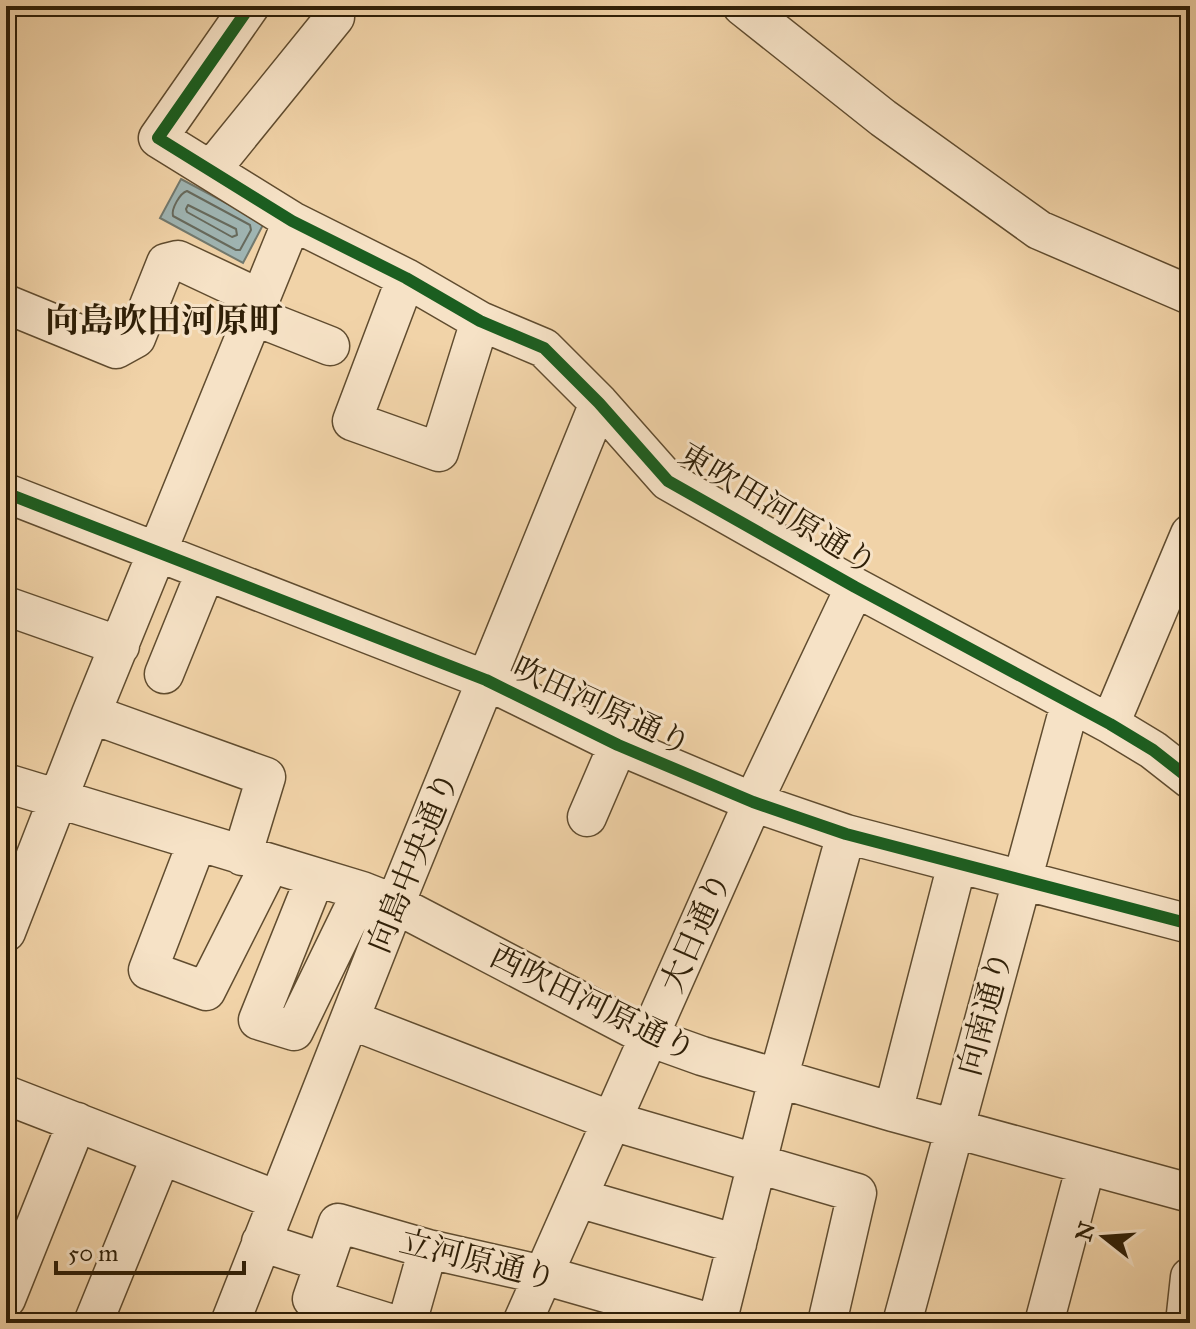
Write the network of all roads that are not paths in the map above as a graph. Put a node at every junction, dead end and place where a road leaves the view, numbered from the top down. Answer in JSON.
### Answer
{"nodes":[{"id":1,"x":250,"y":6,"type":"edge"},
{"id":2,"x":742,"y":6,"type":"edge"},
{"id":3,"x":335,"y":17,"type":"dead end"},
{"id":4,"x":211,"y":170,"type":"junction"},
{"id":5,"x":292,"y":221,"type":"junction"},
{"id":6,"x":406,"y":278,"type":"junction"},
{"id":7,"x":1190,"y":295,"type":"edge"},
{"id":8,"x":6,"y":304,"type":"edge"},
{"id":9,"x":257,"y":307,"type":"junction"},
{"id":10,"x":480,"y":321,"type":"junction"},
{"id":11,"x":330,"y":346,"type":"dead end"},
{"id":12,"x":599,"y":403,"type":"junction"},
{"id":13,"x":6,"y":493,"type":"edge"},
{"id":14,"x":1190,"y":534,"type":"edge"},
{"id":15,"x":157,"y":554,"type":"junction"},
{"id":16,"x":205,"y":573,"type":"junction"},
{"id":17,"x":855,"y":587,"type":"junction"},
{"id":18,"x":6,"y":606,"type":"edge"},
{"id":19,"x":122,"y":641,"type":"junction"},
{"id":20,"x":486,"y":680,"type":"junction"},
{"id":21,"x":1070,"y":704,"type":"junction"},
{"id":22,"x":91,"y":714,"type":"junction"},
{"id":23,"x":1110,"y":724,"type":"junction"},
{"id":24,"x":618,"y":745,"type":"junction"},
{"id":25,"x":1189,"y":775,"type":"edge"},
{"id":26,"x":8,"y":787,"type":"edge"},
{"id":27,"x":60,"y":798,"type":"junction"},
{"id":28,"x":753,"y":802,"type":"junction"},
{"id":29,"x":587,"y":817,"type":"dead end"},
{"id":30,"x":846,"y":834,"type":"junction"},
{"id":31,"x":197,"y":842,"type":"junction"},
{"id":32,"x":256,"y":860,"type":"junction"},
{"id":33,"x":957,"y":864,"type":"junction"},
{"id":34,"x":315,"y":878,"type":"junction"},
{"id":35,"x":1021,"y":881,"type":"junction"},
{"id":36,"x":379,"y":898,"type":"junction"},
{"id":37,"x":1190,"y":924,"type":"edge"},
{"id":38,"x":6,"y":932,"type":"edge"},
{"id":39,"x":351,"y":1020,"type":"junction"},
{"id":40,"x":649,"y":1037,"type":"junction"},
{"id":41,"x":778,"y":1079,"type":"junction"},
{"id":42,"x":6,"y":1095,"type":"edge"},
{"id":43,"x":893,"y":1112,"type":"junction"},
{"id":44,"x":612,"y":1121,"type":"junction"},
{"id":45,"x":77,"y":1122,"type":"junction"},
{"id":46,"x":954,"y":1129,"type":"junction"},
{"id":47,"x":161,"y":1156,"type":"junction"},
{"id":48,"x":758,"y":1162,"type":"junction"},
{"id":49,"x":1086,"y":1165,"type":"junction"},
{"id":50,"x":1190,"y":1193,"type":"edge"},
{"id":51,"x":578,"y":1198,"type":"junction"},
{"id":52,"x":277,"y":1200,"type":"junction"},
{"id":53,"x":261,"y":1242,"type":"junction"},
{"id":54,"x":737,"y":1244,"type":"junction"},
{"id":55,"x":428,"y":1249,"type":"junction"},
{"id":56,"x":323,"y":1262,"type":"junction"},
{"id":57,"x":543,"y":1275,"type":"junction"},
{"id":58,"x":1190,"y":1277,"type":"edge"},
{"id":59,"x":6,"y":1299,"type":"edge"},
{"id":60,"x":700,"y":1321,"type":"edge"},
{"id":61,"x":93,"y":1323,"type":"edge"},
{"id":62,"x":230,"y":1323,"type":"edge"},
{"id":63,"x":389,"y":1323,"type":"edge"},
{"id":64,"x":407,"y":1323,"type":"edge"},
{"id":65,"x":522,"y":1323,"type":"edge"},
{"id":66,"x":827,"y":1323,"type":"edge"},
{"id":67,"x":902,"y":1323,"type":"edge"},
{"id":68,"x":1044,"y":1323,"type":"edge"},
{"id":69,"x":1185,"y":1323,"type":"edge"}],
"edges":[{"from":1,"to":4,"type":"street","name":"東吹田河原通り"},
{"from":2,"to":7,"type":"street"},
{"from":3,"to":4,"type":"street"},
{"from":4,"to":5,"type":"street","name":"東吹田河原通り"},
{"from":5,"to":6,"type":"street","name":"東吹田河原通り"},
{"from":5,"to":9,"type":"street"},
{"from":6,"to":10,"type":"street","name":"東吹田河原通り"},
{"from":6,"to":10,"type":"street"},
{"from":8,"to":9,"type":"street"},
{"from":9,"to":11,"type":"street"},
{"from":9,"to":15,"type":"street"},
{"from":10,"to":12,"type":"street","name":"東吹田河原通り"},
{"from":12,"to":17,"type":"street","name":"東吹田河原通り"},
{"from":12,"to":20,"type":"street","name":"向島中央通り"},
{"from":13,"to":15,"type":"street","name":"吹田河原通り"},
{"from":14,"to":23,"type":"street"},
{"from":15,"to":16,"type":"street","name":"吹田河原通り"},
{"from":15,"to":19,"type":"street"},
{"from":16,"to":19,"type":"street"},
{"from":16,"to":20,"type":"street","name":"吹田河原通り"},
{"from":17,"to":21,"type":"street","name":"東吹田河原通り"},
{"from":17,"to":28,"type":"street","name":"大日通り"},
{"from":18,"to":19,"type":"street"},
{"from":19,"to":22,"type":"street"},
{"from":20,"to":24,"type":"street","name":"吹田河原通り"},
{"from":20,"to":36,"type":"street","name":"向島中央通り"},
{"from":21,"to":23,"type":"street","name":"東吹田河原通り"},
{"from":21,"to":35,"type":"street","name":"向南通り"},
{"from":22,"to":27,"type":"street"},
{"from":22,"to":32,"type":"street"},
{"from":23,"to":25,"type":"street","name":"東吹田河原通り"},
{"from":24,"to":28,"type":"street","name":"吹田河原通り"},
{"from":24,"to":29,"type":"street"},
{"from":26,"to":27,"type":"street","name":"西吹田河原通り"},
{"from":27,"to":31,"type":"street","name":"西吹田河原通り"},
{"from":27,"to":38,"type":"street"},
{"from":28,"to":30,"type":"street","name":"吹田河原通り"},
{"from":28,"to":40,"type":"street","name":"大日通り"},
{"from":30,"to":33,"type":"street","name":"吹田河原通り"},
{"from":30,"to":41,"type":"street"},
{"from":31,"to":32,"type":"street","name":"西吹田河原通り"},
{"from":31,"to":32,"type":"street"},
{"from":32,"to":34,"type":"street","name":"西吹田河原通り"},
{"from":33,"to":35,"type":"street","name":"吹田河原通り"},
{"from":33,"to":43,"type":"street"},
{"from":34,"to":36,"type":"street","name":"西吹田河原通り"},
{"from":34,"to":36,"type":"street"},
{"from":35,"to":37,"type":"street","name":"吹田河原通り"},
{"from":35,"to":46,"type":"street","name":"向南通り"},
{"from":36,"to":39,"type":"street","name":"向島中央通り"},
{"from":36,"to":40,"type":"street","name":"西吹田河原通り"},
{"from":39,"to":44,"type":"street"},
{"from":39,"to":52,"type":"street","name":"向島中央通り"},
{"from":40,"to":41,"type":"street","name":"西吹田河原通り"},
{"from":40,"to":44,"type":"street","name":"大日通り"},
{"from":41,"to":43,"type":"street","name":"西吹田河原通り"},
{"from":41,"to":48,"type":"street"},
{"from":42,"to":45,"type":"street"},
{"from":43,"to":46,"type":"street","name":"西吹田河原通り"},
{"from":44,"to":48,"type":"street"},
{"from":44,"to":51,"type":"street","name":"大日通り"},
{"from":45,"to":47,"type":"street"},
{"from":45,"to":59,"type":"street"},
{"from":46,"to":49,"type":"street","name":"西吹田河原通り"},
{"from":46,"to":67,"type":"street","name":"向南通り"},
{"from":47,"to":52,"type":"street"},
{"from":47,"to":61,"type":"street"},
{"from":48,"to":54,"type":"street"},
{"from":48,"to":66,"type":"street"},
{"from":49,"to":50,"type":"street","name":"西吹田河原通り"},
{"from":49,"to":68,"type":"street"},
{"from":51,"to":54,"type":"street"},
{"from":51,"to":57,"type":"street","name":"大日通り"},
{"from":52,"to":53,"type":"street","name":"向島中央通り"},
{"from":53,"to":56,"type":"street"},
{"from":53,"to":62,"type":"street","name":"向島中央通り"},
{"from":54,"to":60,"type":"street"},
{"from":55,"to":56,"type":"street","name":"立河原通り"},
{"from":55,"to":57,"type":"street","name":"立河原通り"},
{"from":55,"to":64,"type":"street"},
{"from":56,"to":63,"type":"street"},
{"from":57,"to":60,"type":"street","name":"立河原通り"},
{"from":57,"to":65,"type":"street","name":"大日通り"},
{"from":58,"to":69,"type":"street"}]}
